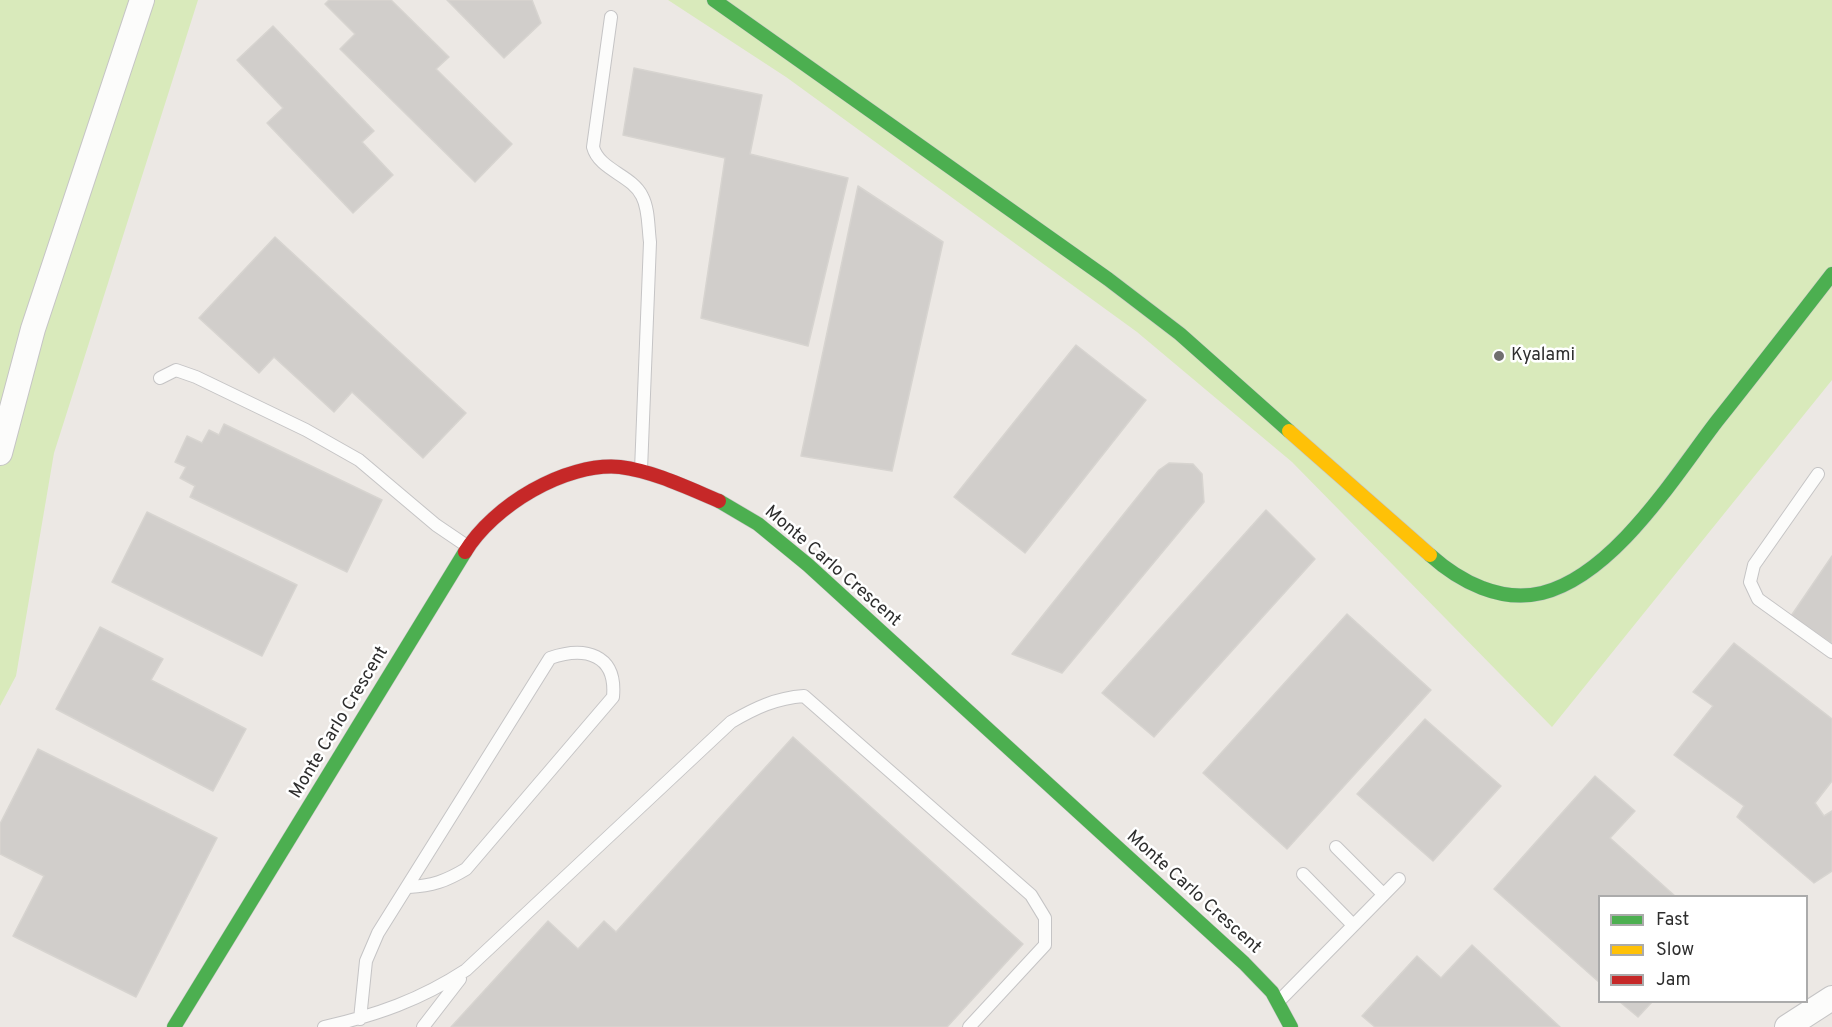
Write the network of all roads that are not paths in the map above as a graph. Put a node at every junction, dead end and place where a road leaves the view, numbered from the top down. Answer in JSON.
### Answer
{"nodes":[{"id":1,"x":142,"y":0,"type":"edge"},
{"id":2,"x":714,"y":0,"type":"edge"},
{"id":3,"x":611,"y":17,"type":"dead end"},
{"id":4,"x":1832,"y":274,"type":"edge"},
{"id":5,"x":160,"y":378,"type":"dead end"},
{"id":6,"x":0,"y":453,"type":"edge"},
{"id":7,"x":641,"y":471,"type":"junction"},
{"id":8,"x":1818,"y":474,"type":"dead end"},
{"id":9,"x":468,"y":547,"type":"junction"},
{"id":10,"x":1832,"y":652,"type":"edge"},
{"id":11,"x":1336,"y":847,"type":"dead end"},
{"id":12,"x":1303,"y":874,"type":"dead end"},
{"id":13,"x":1399,"y":879,"type":"dead end"},
{"id":14,"x":409,"y":887,"type":"junction"},
{"id":15,"x":1383,"y":894,"type":"junction"},
{"id":16,"x":1353,"y":925,"type":"junction"},
{"id":17,"x":466,"y":970,"type":"junction"},
{"id":18,"x":1832,"y":998,"type":"edge"},
{"id":19,"x":1279,"y":1001,"type":"junction"},
{"id":20,"x":360,"y":1019,"type":"junction"},
{"id":21,"x":174,"y":1027,"type":"edge"},
{"id":22,"x":324,"y":1027,"type":"edge"},
{"id":23,"x":423,"y":1027,"type":"edge"},
{"id":24,"x":969,"y":1027,"type":"edge"},
{"id":25,"x":1291,"y":1027,"type":"edge"},
{"id":26,"x":1787,"y":1027,"type":"edge"}],
"edges":[{"from":1,"to":6,"type":"street"},
{"from":2,"to":4,"type":"street"},
{"from":3,"to":7,"type":"lane"},
{"from":5,"to":9,"type":"lane"},
{"from":7,"to":9,"type":"street","name":"Monte Carlo Crescent"},
{"from":7,"to":19,"type":"street","name":"Monte Carlo Crescent"},
{"from":8,"to":10,"type":"lane"},
{"from":9,"to":21,"type":"street","name":"Monte Carlo Crescent"},
{"from":11,"to":15,"type":"lane"},
{"from":12,"to":16,"type":"lane"},
{"from":13,"to":15,"type":"lane"},
{"from":14,"to":14,"type":"lane"},
{"from":14,"to":20,"type":"lane"},
{"from":15,"to":16,"type":"lane"},
{"from":16,"to":19,"type":"lane"},
{"from":17,"to":20,"type":"lane"},
{"from":17,"to":23,"type":"lane"},
{"from":17,"to":24,"type":"lane"},
{"from":18,"to":26,"type":"street"},
{"from":19,"to":25,"type":"street","name":"Monte Carlo Crescent"},
{"from":20,"to":22,"type":"lane"}]}
